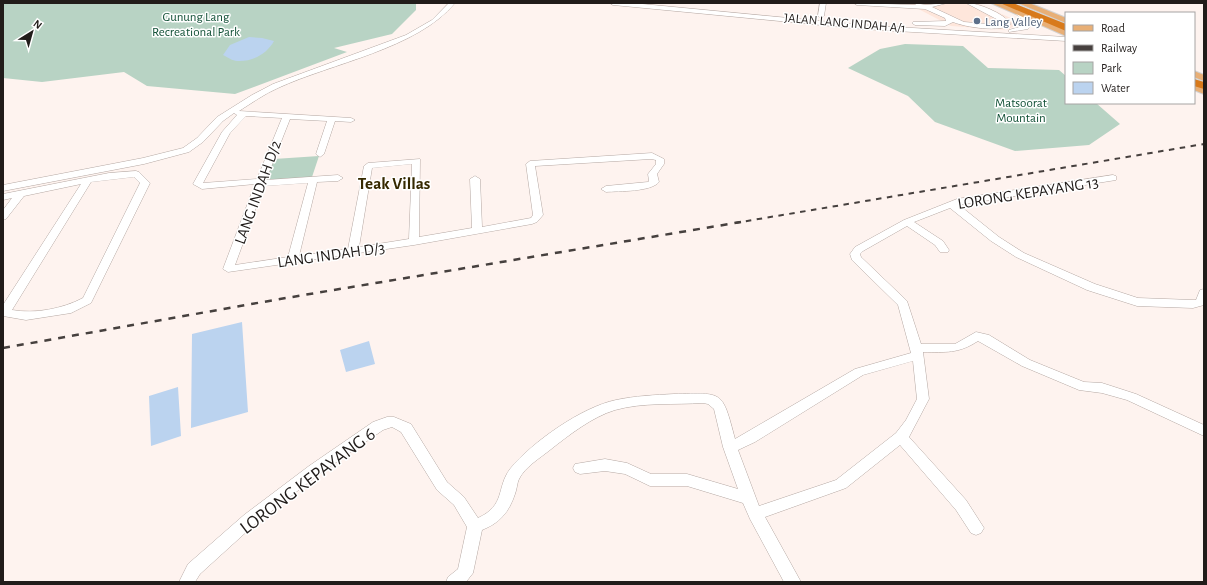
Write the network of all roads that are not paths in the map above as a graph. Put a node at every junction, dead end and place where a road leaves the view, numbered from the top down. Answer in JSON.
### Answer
{"nodes":[{"id":1,"x":446,"y":3,"type":"edge"},
{"id":2,"x":452,"y":3,"type":"edge"},
{"id":3,"x":613,"y":3,"type":"edge"},
{"id":4,"x":642,"y":3,"type":"edge"},
{"id":5,"x":685,"y":3,"type":"edge"},
{"id":6,"x":823,"y":3,"type":"edge"},
{"id":7,"x":857,"y":3,"type":"edge"},
{"id":8,"x":917,"y":3,"type":"edge"},
{"id":9,"x":944,"y":3,"type":"edge"},
{"id":10,"x":969,"y":3,"type":"edge"},
{"id":11,"x":995,"y":3,"type":"edge"},
{"id":12,"x":1005,"y":3,"type":"edge"},
{"id":13,"x":1011,"y":3,"type":"edge"},
{"id":14,"x":1022,"y":3,"type":"edge"},
{"id":15,"x":924,"y":7,"type":"junction"},
{"id":16,"x":771,"y":11,"type":"junction"},
{"id":17,"x":1018,"y":13,"type":"junction"},
{"id":18,"x":821,"y":16,"type":"junction"},
{"id":19,"x":785,"y":17,"type":"junction"},
{"id":20,"x":948,"y":18,"type":"junction"},
{"id":21,"x":1065,"y":21,"type":"edge"},
{"id":22,"x":900,"y":22,"type":"dead end"},
{"id":23,"x":908,"y":22,"type":"dead end"},
{"id":24,"x":937,"y":24,"type":"junction"},
{"id":25,"x":1065,"y":27,"type":"edge"},
{"id":26,"x":1065,"y":27,"type":"edge"},
{"id":27,"x":924,"y":28,"type":"junction"},
{"id":28,"x":1065,"y":33,"type":"edge"},
{"id":29,"x":1065,"y":38,"type":"edge"},
{"id":30,"x":225,"y":112,"type":"junction"},
{"id":31,"x":244,"y":114,"type":"junction"},
{"id":32,"x":287,"y":116,"type":"junction"},
{"id":33,"x":332,"y":119,"type":"junction"},
{"id":34,"x":351,"y":120,"type":"dead end"},
{"id":35,"x":320,"y":154,"type":"dead end"},
{"id":36,"x":338,"y":178,"type":"dead end"},
{"id":37,"x":1114,"y":178,"type":"dead end"},
{"id":38,"x":313,"y":179,"type":"junction"},
{"id":39,"x":475,"y":179,"type":"dead end"},
{"id":40,"x":88,"y":180,"type":"junction"},
{"id":41,"x":261,"y":182,"type":"junction"},
{"id":42,"x":3,"y":188,"type":"edge"},
{"id":43,"x":606,"y":189,"type":"dead end"},
{"id":44,"x":21,"y":194,"type":"junction"},
{"id":45,"x":3,"y":197,"type":"edge"},
{"id":46,"x":950,"y":204,"type":"junction"},
{"id":47,"x":3,"y":217,"type":"edge"},
{"id":48,"x":907,"y":222,"type":"junction"},
{"id":49,"x":476,"y":231,"type":"junction"},
{"id":50,"x":414,"y":242,"type":"junction"},
{"id":51,"x":944,"y":250,"type":"dead end"},
{"id":52,"x":354,"y":252,"type":"junction"},
{"id":53,"x":293,"y":259,"type":"junction"},
{"id":54,"x":228,"y":269,"type":"joint"},
{"id":55,"x":1204,"y":293,"type":"edge"},
{"id":56,"x":4,"y":312,"type":"edge"},
{"id":57,"x":917,"y":351,"type":"junction"},
{"id":58,"x":1204,"y":431,"type":"edge"},
{"id":59,"x":901,"y":437,"type":"junction"},
{"id":60,"x":730,"y":447,"type":"junction"},
{"id":61,"x":580,"y":468,"type":"dead end"},
{"id":62,"x":749,"y":498,"type":"junction"},
{"id":63,"x":755,"y":514,"type":"junction"},
{"id":64,"x":475,"y":526,"type":"junction"},
{"id":65,"x":976,"y":528,"type":"dead end"},
{"id":66,"x":187,"y":582,"type":"edge"},
{"id":67,"x":454,"y":582,"type":"edge"},
{"id":68,"x":792,"y":582,"type":"edge"}],
"edges":[{"from":1,"to":30,"type":"street"},
{"from":2,"to":30,"type":"street"},
{"from":3,"to":29,"type":"street"},
{"from":4,"to":19,"type":"street","name":"JALAN LANG INDAH A/1"},
{"from":5,"to":16,"type":"street","name":"JALAN LANG INDAH A/1"},
{"from":6,"to":18,"type":"street"},
{"from":7,"to":15,"type":"street"},
{"from":8,"to":15,"type":"street"},
{"from":9,"to":15,"type":"street"},
{"from":10,"to":20,"type":"street"},
{"from":11,"to":17,"type":"main road"},
{"from":12,"to":25,"type":"highway"},
{"from":13,"to":26,"type":"highway"},
{"from":14,"to":21,"type":"main road"},
{"from":15,"to":20,"type":"street"},
{"from":16,"to":18,"type":"street","name":"JALAN LANG INDAH A/1"},
{"from":16,"to":19,"type":"street"},
{"from":17,"to":27,"type":"street","name":"JALAN LANG INDAH A/1"},
{"from":17,"to":28,"type":"main road"},
{"from":18,"to":22,"type":"street","name":"JALAN LANG INDAH A/1"},
{"from":19,"to":27,"type":"street","name":"JALAN LANG INDAH A/1"},
{"from":20,"to":24,"type":"street"},
{"from":23,"to":24,"type":"street","name":"JALAN LANG INDAH A/1"},
{"from":24,"to":27,"type":"street"},
{"from":30,"to":31,"type":"street"},
{"from":30,"to":42,"type":"street"},
{"from":31,"to":32,"type":"street"},
{"from":31,"to":41,"type":"street"},
{"from":32,"to":33,"type":"street"},
{"from":32,"to":41,"type":"street","name":"LANG INDAH D/2"},
{"from":33,"to":34,"type":"street"},
{"from":33,"to":35,"type":"street"},
{"from":36,"to":38,"type":"street"},
{"from":37,"to":46,"type":"street","name":"LORONG KEPAYANG 13"},
{"from":38,"to":41,"type":"street"},
{"from":38,"to":53,"type":"street"},
{"from":39,"to":49,"type":"street"},
{"from":40,"to":44,"type":"street"},
{"from":40,"to":56,"type":"street"},
{"from":40,"to":56,"type":"street"},
{"from":41,"to":54,"type":"street","name":"LANG INDAH D/2"},
{"from":43,"to":49,"type":"street","name":"LANG INDAH D/3"},
{"from":44,"to":45,"type":"street"},
{"from":44,"to":47,"type":"street"},
{"from":46,"to":48,"type":"street","name":"LORONG KEPAYANG 13"},
{"from":46,"to":55,"type":"street"},
{"from":48,"to":51,"type":"street"},
{"from":48,"to":57,"type":"street","name":"LORONG KEPAYANG 13"},
{"from":49,"to":50,"type":"street","name":"LANG INDAH D/3"},
{"from":50,"to":52,"type":"street","name":"LANG INDAH D/3"},
{"from":50,"to":52,"type":"street"},
{"from":52,"to":53,"type":"street","name":"LANG INDAH D/3"},
{"from":53,"to":54,"type":"street","name":"LANG INDAH D/3"},
{"from":57,"to":58,"type":"street"},
{"from":57,"to":59,"type":"street","name":"LORONG KEPAYANG 13"},
{"from":57,"to":60,"type":"street"},
{"from":59,"to":63,"type":"street","name":"LORONG KEPAYANG 13"},
{"from":59,"to":65,"type":"street"},
{"from":60,"to":62,"type":"street"},
{"from":60,"to":64,"type":"street"},
{"from":61,"to":62,"type":"street"},
{"from":62,"to":63,"type":"street"},
{"from":63,"to":68,"type":"street"},
{"from":64,"to":66,"type":"street","name":"LORONG KEPAYANG 6"},
{"from":64,"to":67,"type":"street"}]}
